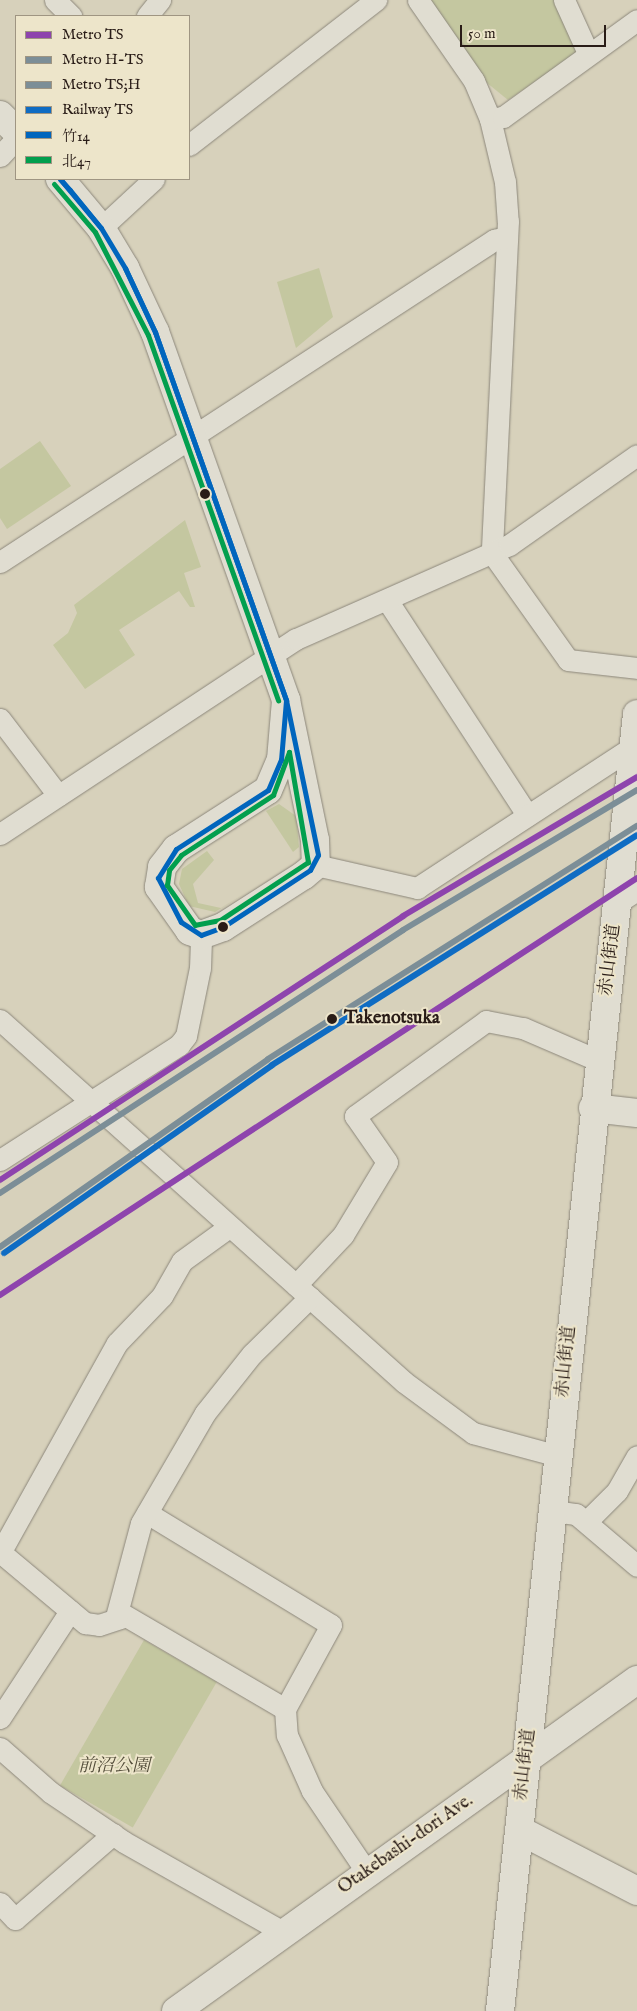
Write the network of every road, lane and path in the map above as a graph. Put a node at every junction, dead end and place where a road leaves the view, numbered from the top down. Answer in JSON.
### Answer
{"nodes":[{"id":1,"x":55,"y":0,"type":"edge"},
{"id":2,"x":160,"y":0,"type":"edge"},
{"id":3,"x":376,"y":0,"type":"edge"},
{"id":4,"x":418,"y":0,"type":"edge"},
{"id":5,"x":564,"y":0,"type":"edge"},
{"id":6,"x":71,"y":15,"type":"edge"},
{"id":7,"x":148,"y":15,"type":"edge"},
{"id":8,"x":637,"y":20,"type":"edge"},
{"id":9,"x":588,"y":53,"type":"junction"},
{"id":10,"x":0,"y":115,"type":"edge"},
{"id":11,"x":490,"y":119,"type":"junction"},
{"id":12,"x":15,"y":131,"type":"edge"},
{"id":13,"x":191,"y":138,"type":"edge"},
{"id":14,"x":15,"y":140,"type":"edge"},
{"id":15,"x":0,"y":156,"type":"edge"},
{"id":16,"x":61,"y":180,"type":"edge"},
{"id":17,"x":153,"y":180,"type":"edge"},
{"id":18,"x":101,"y":228,"type":"junction"},
{"id":19,"x":507,"y":236,"type":"junction"},
{"id":20,"x":194,"y":435,"type":"junction"},
{"id":21,"x":637,"y":455,"type":"edge"},
{"id":22,"x":492,"y":553,"type":"junction"},
{"id":23,"x":0,"y":562,"type":"edge"},
{"id":24,"x":387,"y":600,"type":"junction"},
{"id":25,"x":270,"y":654,"type":"junction"},
{"id":26,"x":637,"y":668,"type":"edge"},
{"id":27,"x":286,"y":700,"type":"junction"},
{"id":28,"x":637,"y":714,"type":"edge"},
{"id":29,"x":0,"y":719,"type":"edge"},
{"id":30,"x":636,"y":744,"type":"edge"},
{"id":31,"x":268,"y":790,"type":"junction"},
{"id":32,"x":58,"y":795,"type":"junction"},
{"id":33,"x":310,"y":810,"type":"junction"},
{"id":34,"x":526,"y":815,"type":"junction"},
{"id":35,"x":0,"y":834,"type":"edge"},
{"id":36,"x":316,"y":865,"type":"junction"},
{"id":37,"x":627,"y":896,"type":"edge"},
{"id":38,"x":201,"y":935,"type":"junction"},
{"id":39,"x":0,"y":1020,"type":"edge"},
{"id":40,"x":597,"y":1060,"type":"junction"},
{"id":41,"x":90,"y":1102,"type":"junction"},
{"id":42,"x":593,"y":1108,"type":"junction"},
{"id":43,"x":637,"y":1113,"type":"edge"},
{"id":44,"x":0,"y":1160,"type":"edge"},
{"id":45,"x":229,"y":1227,"type":"junction"},
{"id":46,"x":303,"y":1291,"type":"junction"},
{"id":47,"x":558,"y":1456,"type":"junction"},
{"id":48,"x":637,"y":1456,"type":"edge"},
{"id":49,"x":554,"y":1511,"type":"junction"},
{"id":50,"x":147,"y":1513,"type":"junction"},
{"id":51,"x":587,"y":1521,"type":"junction"},
{"id":52,"x":0,"y":1552,"type":"edge"},
{"id":53,"x":637,"y":1566,"type":"edge"},
{"id":54,"x":70,"y":1611,"type":"junction"},
{"id":55,"x":116,"y":1617,"type":"junction"},
{"id":56,"x":637,"y":1680,"type":"edge"},
{"id":57,"x":285,"y":1710,"type":"junction"},
{"id":58,"x":0,"y":1718,"type":"edge"},
{"id":59,"x":0,"y":1748,"type":"edge"},
{"id":60,"x":526,"y":1760,"type":"junction"},
{"id":61,"x":519,"y":1830,"type":"junction"},
{"id":62,"x":113,"y":1834,"type":"junction"},
{"id":63,"x":366,"y":1871,"type":"junction"},
{"id":64,"x":637,"y":1891,"type":"edge"},
{"id":65,"x":0,"y":1904,"type":"edge"},
{"id":66,"x":285,"y":1933,"type":"junction"},
{"id":67,"x":176,"y":2011,"type":"edge"},
{"id":68,"x":500,"y":2011,"type":"edge"}],
"edges":[{"from":1,"to":6,"type":"street"},
{"from":2,"to":7,"type":"street"},
{"from":3,"to":13,"type":"street"},
{"from":4,"to":11,"type":"street"},
{"from":5,"to":9,"type":"street"},
{"from":8,"to":9,"type":"street"},
{"from":9,"to":11,"type":"street"},
{"from":10,"to":12,"type":"street"},
{"from":11,"to":19,"type":"street"},
{"from":14,"to":15,"type":"street"},
{"from":16,"to":18,"type":"street"},
{"from":17,"to":18,"type":"street"},
{"from":18,"to":20,"type":"street"},
{"from":19,"to":20,"type":"street"},
{"from":19,"to":22,"type":"street"},
{"from":20,"to":23,"type":"street"},
{"from":20,"to":25,"type":"street"},
{"from":21,"to":22,"type":"street"},
{"from":22,"to":24,"type":"street"},
{"from":22,"to":26,"type":"street"},
{"from":24,"to":25,"type":"street"},
{"from":24,"to":34,"type":"street"},
{"from":25,"to":27,"type":"street"},
{"from":25,"to":32,"type":"street"},
{"from":27,"to":31,"type":"street"},
{"from":27,"to":33,"type":"street"},
{"from":28,"to":30,"type":"street","name":"赤山街道"},
{"from":29,"to":32,"type":"street"},
{"from":30,"to":34,"type":"street"},
{"from":30,"to":37,"type":"street","name":"赤山街道"},
{"from":31,"to":33,"type":"street"},
{"from":31,"to":38,"type":"street"},
{"from":32,"to":35,"type":"street"},
{"from":33,"to":36,"type":"street"},
{"from":34,"to":36,"type":"street"},
{"from":36,"to":38,"type":"street"},
{"from":37,"to":40,"type":"street","name":"赤山街道"},
{"from":38,"to":41,"type":"street"},
{"from":39,"to":41,"type":"street"},
{"from":40,"to":42,"type":"street","name":"赤山街道"},
{"from":40,"to":46,"type":"street"},
{"from":41,"to":44,"type":"street"},
{"from":41,"to":45,"type":"street"},
{"from":42,"to":43,"type":"street"},
{"from":42,"to":47,"type":"street","name":"赤山街道"},
{"from":45,"to":46,"type":"street"},
{"from":45,"to":52,"type":"street"},
{"from":46,"to":47,"type":"street"},
{"from":46,"to":50,"type":"street"},
{"from":47,"to":49,"type":"street","name":"赤山街道"},
{"from":48,"to":51,"type":"street"},
{"from":49,"to":51,"type":"street"},
{"from":49,"to":60,"type":"street","name":"赤山街道"},
{"from":50,"to":55,"type":"street"},
{"from":50,"to":57,"type":"street"},
{"from":51,"to":53,"type":"street"},
{"from":52,"to":54,"type":"street"},
{"from":54,"to":55,"type":"street"},
{"from":54,"to":58,"type":"street"},
{"from":55,"to":57,"type":"street"},
{"from":56,"to":60,"type":"street","name":"Otakebashi-dori Ave."},
{"from":57,"to":63,"type":"street"},
{"from":59,"to":62,"type":"street"},
{"from":60,"to":61,"type":"street","name":"赤山街道"},
{"from":60,"to":63,"type":"street","name":"Otakebashi-dori Ave."},
{"from":61,"to":64,"type":"street"},
{"from":61,"to":68,"type":"street","name":"赤山街道"},
{"from":62,"to":65,"type":"street"},
{"from":62,"to":66,"type":"street"},
{"from":63,"to":66,"type":"street","name":"Otakebashi-dori Ave."},
{"from":66,"to":67,"type":"street","name":"Otakebashi-dori Ave."}]}
